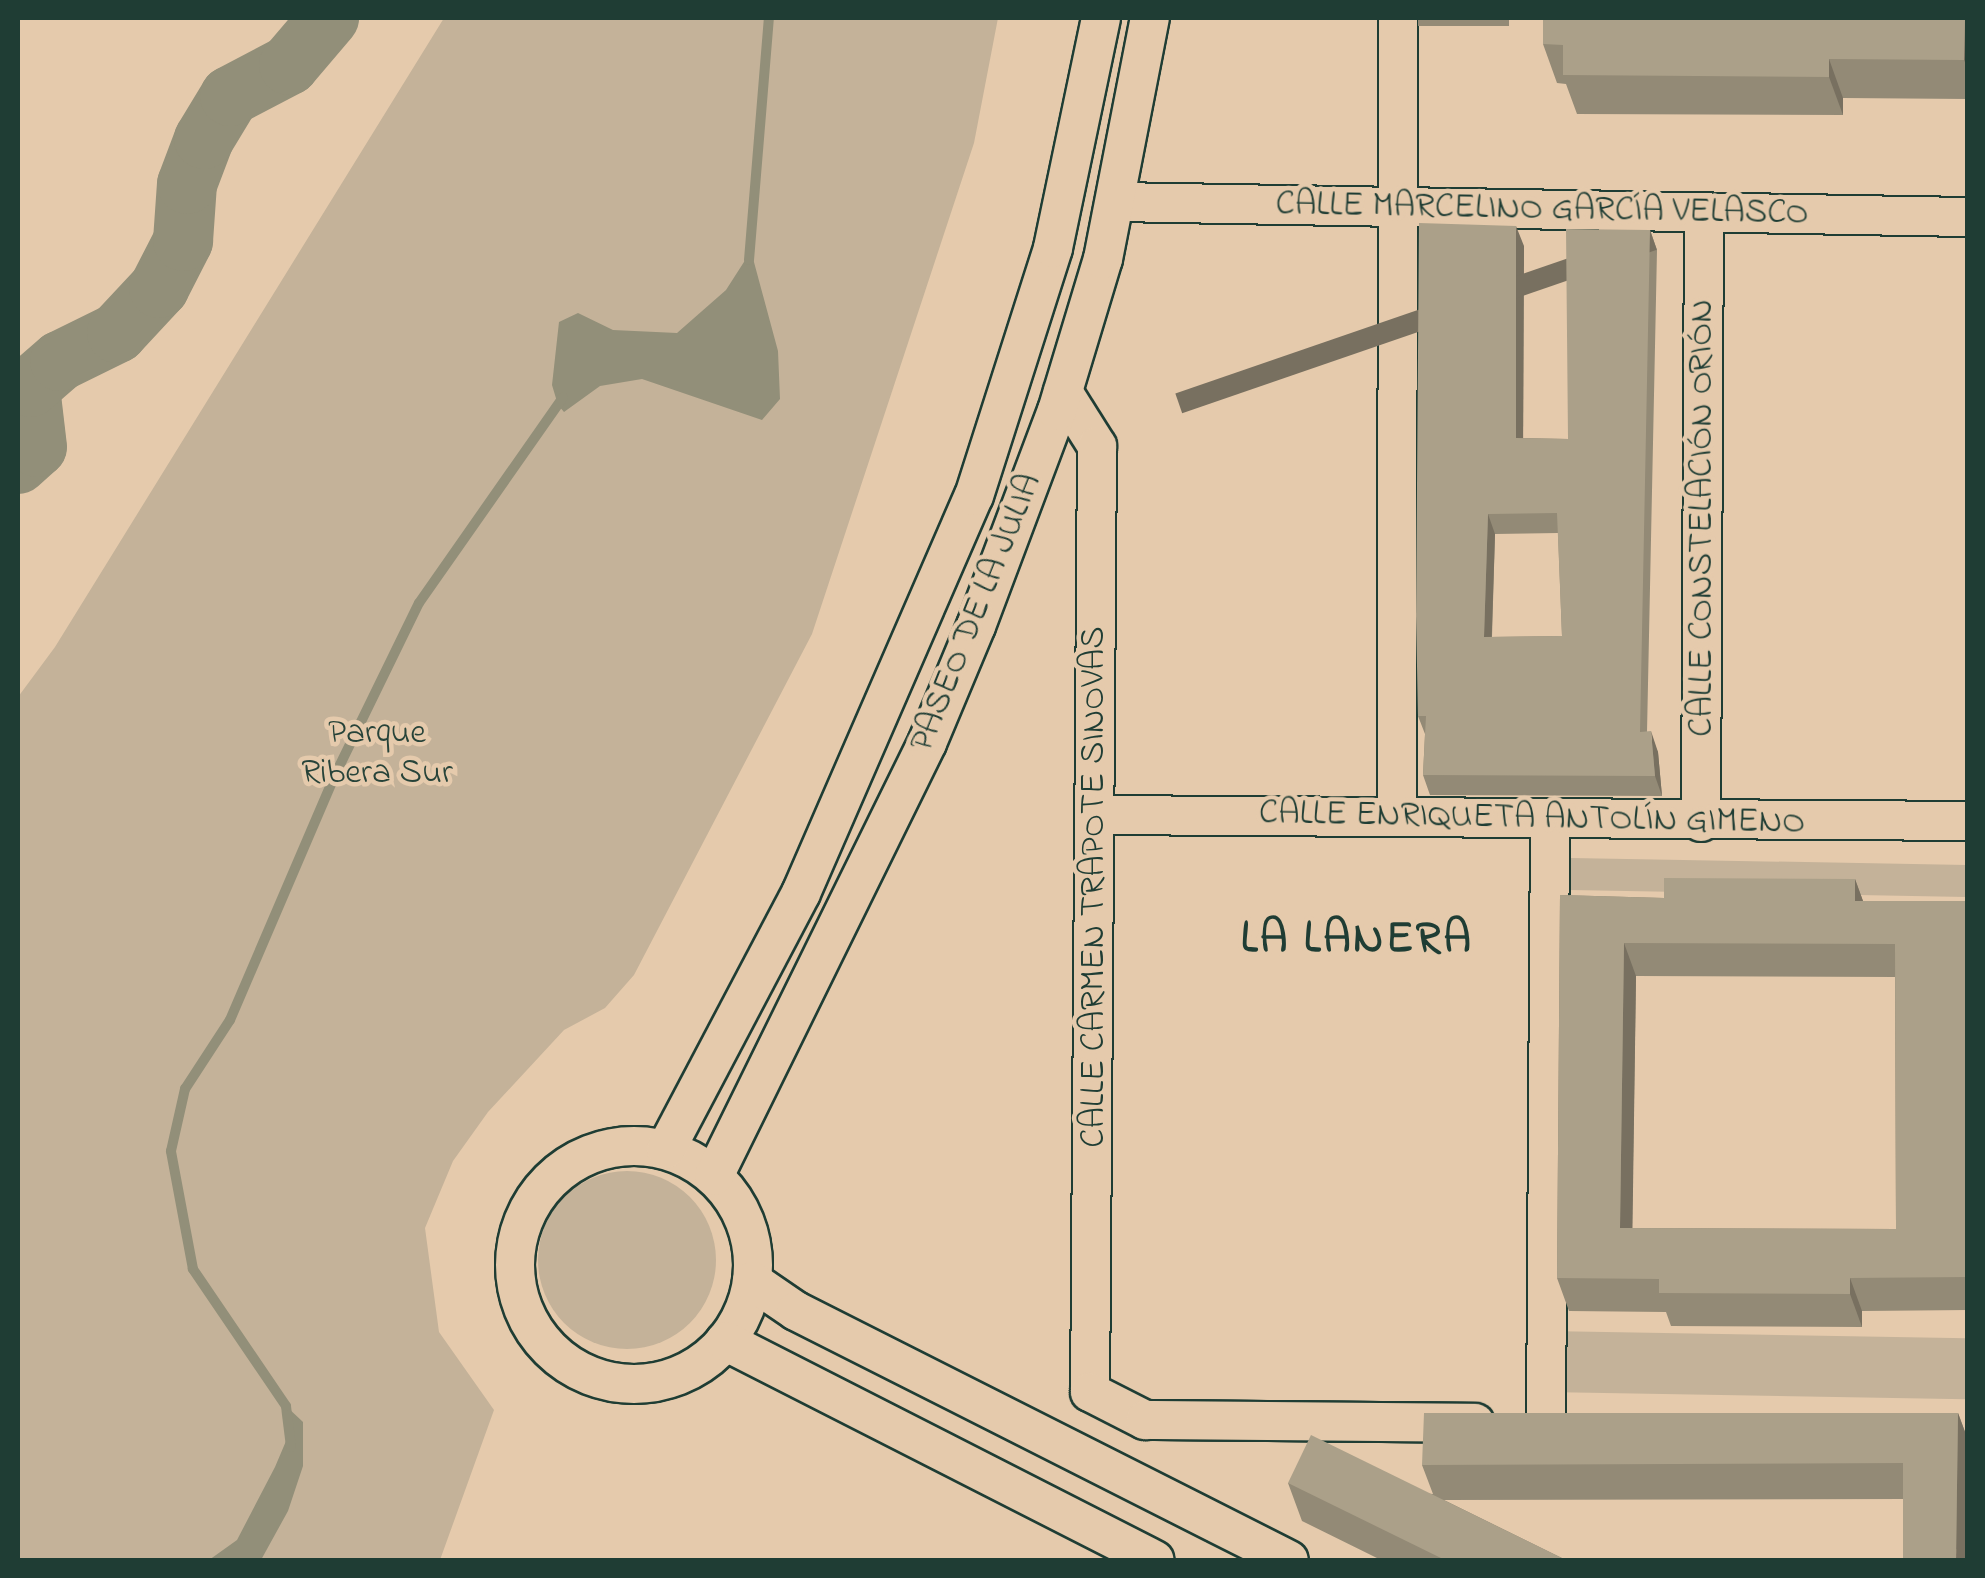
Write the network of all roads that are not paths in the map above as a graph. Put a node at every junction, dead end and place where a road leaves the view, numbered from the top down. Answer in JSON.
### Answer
{"nodes":[{"id":1,"x":1100,"y":18,"type":"edge"},
{"id":2,"x":1150,"y":18,"type":"edge"},
{"id":3,"x":1398,"y":18,"type":"edge"},
{"id":4,"x":1116,"y":202,"type":"junction"},
{"id":5,"x":1400,"y":208,"type":"junction"},
{"id":6,"x":1704,"y":214,"type":"junction"},
{"id":7,"x":1968,"y":218,"type":"edge"},
{"id":8,"x":1062,"y":392,"type":"junction"},
{"id":9,"x":1096,"y":815,"type":"junction"},
{"id":10,"x":1397,"y":817,"type":"junction"},
{"id":11,"x":1550,"y":818,"type":"junction"},
{"id":12,"x":1968,"y":821,"type":"edge"},
{"id":13,"x":1701,"y":822,"type":"junction"},
{"id":14,"x":666,"y":1149,"type":"junction"},
{"id":15,"x":714,"y":1176,"type":"junction"},
{"id":16,"x":752,"y":1281,"type":"junction"},
{"id":17,"x":726,"y":1341,"type":"junction"},
{"id":18,"x":1546,"y":1424,"type":"junction"},
{"id":19,"x":1586,"y":1424,"type":"edge"},
{"id":20,"x":1154,"y":1560,"type":"edge"},
{"id":21,"x":1289,"y":1560,"type":"edge"}],
"edges":[{"from":1,"to":14,"type":"street","name":"PASEO DE LA JULIA"},
{"from":2,"to":4,"type":"street","name":"PASEO DE LA JULIA"},
{"from":3,"to":5,"type":"street"},
{"from":4,"to":5,"type":"street","name":"CALLE MARCELINO GARCÍA VELASCO"},
{"from":4,"to":8,"type":"street","name":"PASEO DE LA JULIA"},
{"from":5,"to":6,"type":"street","name":"CALLE MARCELINO GARCÍA VELASCO"},
{"from":5,"to":10,"type":"street"},
{"from":6,"to":7,"type":"street","name":"CALLE MARCELINO GARCÍA VELASCO"},
{"from":6,"to":13,"type":"street","name":"CALLE CONSTELACIÓN ORIÓN"},
{"from":8,"to":9,"type":"street","name":"CALLE CARMEN TRAPOTE SINOVAS"},
{"from":8,"to":15,"type":"street","name":"PASEO DE LA JULIA"},
{"from":9,"to":10,"type":"street","name":"CALLE ENRIQUETA ANTOLÍN GIMENO"},
{"from":9,"to":18,"type":"street","name":"CALLE CARMEN TRAPOTE SINOVAS"},
{"from":10,"to":11,"type":"street","name":"CALLE ENRIQUETA ANTOLÍN GIMENO"},
{"from":11,"to":13,"type":"street","name":"CALLE ENRIQUETA ANTOLÍN GIMENO"},
{"from":11,"to":18,"type":"street"},
{"from":12,"to":13,"type":"street","name":"CALLE ENRIQUETA ANTOLÍN GIMENO"},
{"from":14,"to":15,"type":"street"},
{"from":14,"to":17,"type":"street"},
{"from":15,"to":16,"type":"street"},
{"from":16,"to":17,"type":"street"},
{"from":16,"to":21,"type":"street"},
{"from":17,"to":20,"type":"street"},
{"from":18,"to":19,"type":"street"}]}
